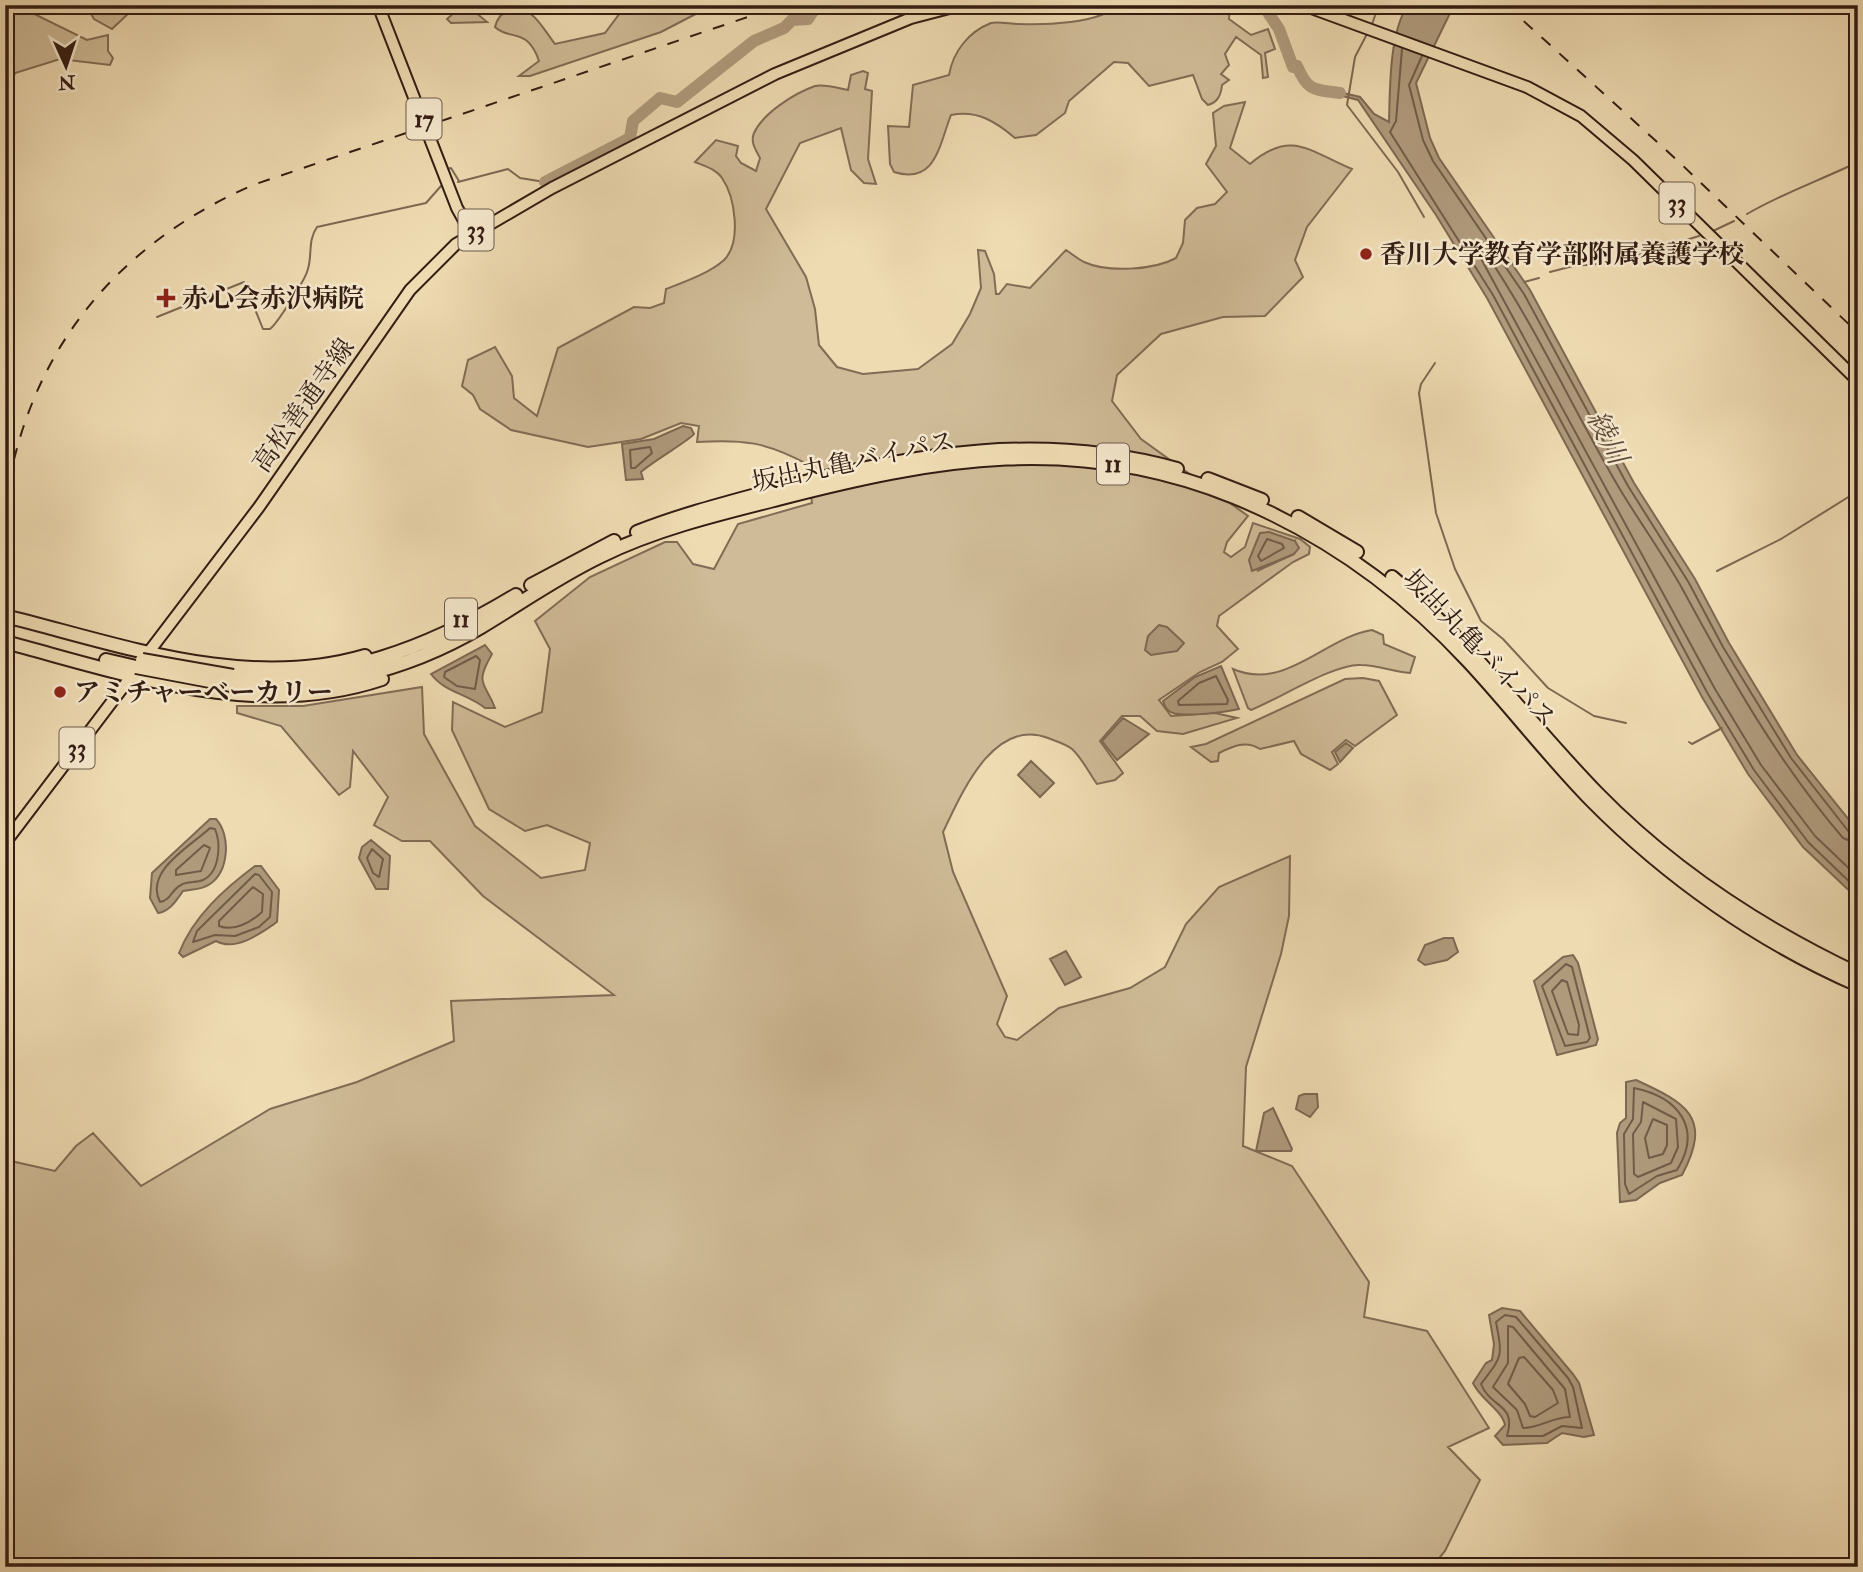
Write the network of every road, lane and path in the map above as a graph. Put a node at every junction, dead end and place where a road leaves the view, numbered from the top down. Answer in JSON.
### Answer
{"nodes":[{"id":1,"x":378,"y":5,"type":"edge"},
{"id":2,"x":961,"y":5,"type":"edge"},
{"id":3,"x":1304,"y":6,"type":"edge"},
{"id":4,"x":471,"y":233,"type":"junction"},
{"id":5,"x":1858,"y":381,"type":"edge"},
{"id":6,"x":557,"y":569,"type":"junction"},
{"id":7,"x":547,"y":585,"type":"junction"},
{"id":8,"x":5,"y":616,"type":"edge"},
{"id":9,"x":5,"y":624,"type":"edge"},
{"id":10,"x":5,"y":636,"type":"edge"},
{"id":11,"x":5,"y":642,"type":"edge"},
{"id":12,"x":140,"y":664,"type":"junction"},
{"id":13,"x":232,"y":681,"type":"junction"},
{"id":14,"x":5,"y":843,"type":"edge"},
{"id":15,"x":1858,"y":974,"type":"edge"},
{"id":16,"x":1858,"y":985,"type":"edge"}],
"edges":[{"from":1,"to":4,"type":"main road","number":"17"},
{"from":2,"to":4,"type":"main road","name":"高松善通寺線","number":"33"},
{"from":3,"to":5,"type":"main road","number":"33"},
{"from":4,"to":12,"type":"main road","name":"高松善通寺線","number":"33"},
{"from":6,"to":12,"type":"highway","number":"11"},
{"from":6,"to":13,"type":"highway","name":"坂出丸亀バイパス","number":"11"},
{"from":6,"to":15,"type":"highway","name":"坂出丸亀バイパス","number":"11"},
{"from":7,"to":12,"type":"highway"},
{"from":7,"to":13,"type":"highway","name":"坂出丸亀バイパス","number":"11"},
{"from":7,"to":16,"type":"highway","name":"坂出丸亀バイパス","number":"11"},
{"from":8,"to":12,"type":"highway","number":"11"},
{"from":9,"to":12,"type":"highway","number":"11"},
{"from":10,"to":12,"type":"highway","number":"11"},
{"from":11,"to":12,"type":"highway","number":"11"},
{"from":12,"to":13,"type":"highway","name":"坂出丸亀バイパス","number":"11","bridge":true},
{"from":12,"to":14,"type":"main road","name":"高松善通寺線","number":"33"}]}
